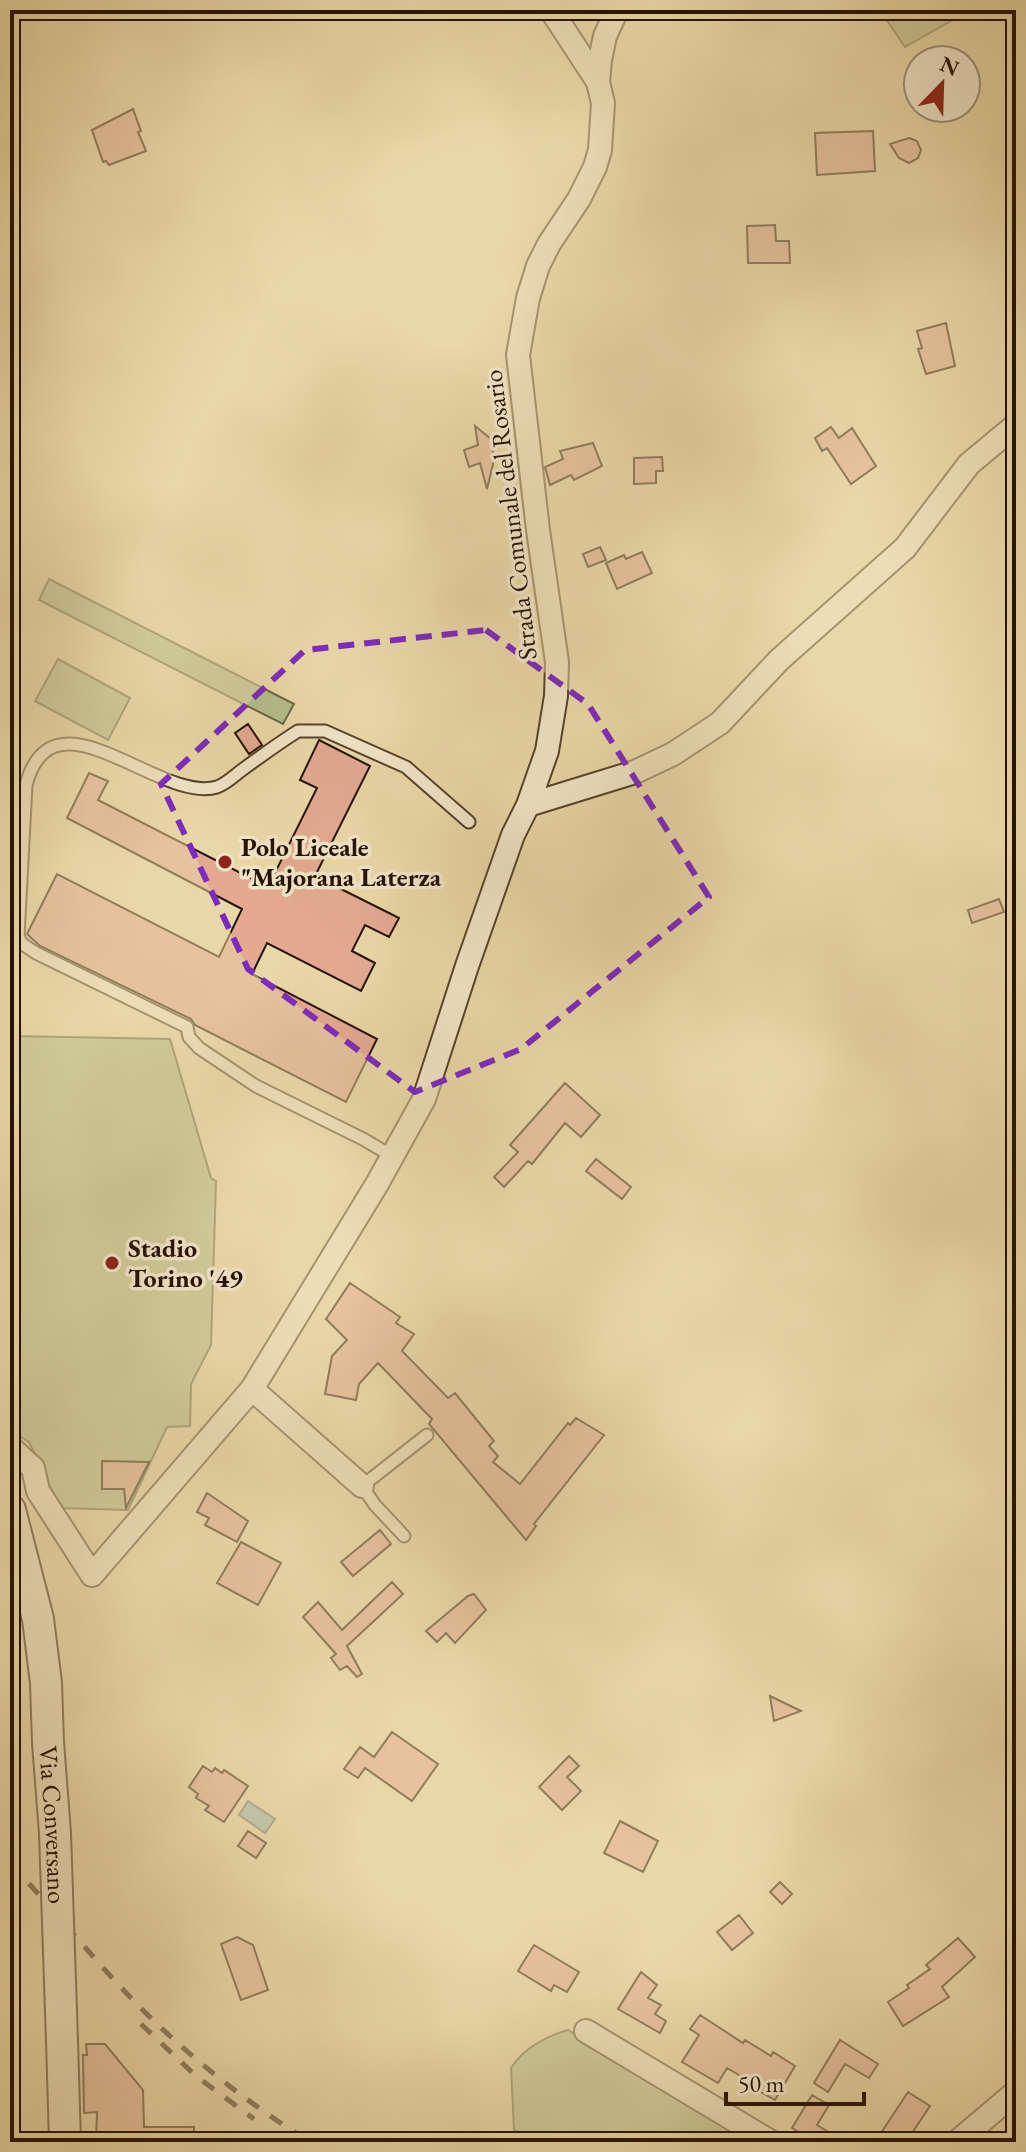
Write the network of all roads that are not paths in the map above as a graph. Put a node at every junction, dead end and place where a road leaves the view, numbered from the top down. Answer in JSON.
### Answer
{"nodes":[{"id":1,"x":551,"y":10,"type":"edge"},
{"id":2,"x":617,"y":10,"type":"edge"},
{"id":3,"x":598,"y":82,"type":"junction"},
{"id":4,"x":1016,"y":425,"type":"edge"},
{"id":5,"x":528,"y":805,"type":"junction"},
{"id":6,"x":469,"y":822,"type":"dead end"},
{"id":7,"x":392,"y":1156,"type":"junction"},
{"id":8,"x":252,"y":1389,"type":"junction"},
{"id":9,"x":427,"y":1435,"type":"dead end"},
{"id":10,"x":10,"y":1447,"type":"edge"},
{"id":11,"x":362,"y":1486,"type":"junction"},
{"id":12,"x":10,"y":1510,"type":"edge"},
{"id":13,"x":404,"y":1536,"type":"dead end"},
{"id":14,"x":586,"y":2031,"type":"dead end"},
{"id":15,"x":1016,"y":2092,"type":"edge"},
{"id":16,"x":65,"y":2142,"type":"edge"},
{"id":17,"x":771,"y":2142,"type":"edge"},
{"id":18,"x":957,"y":2142,"type":"edge"}],
"edges":[{"from":1,"to":3,"type":"street"},
{"from":2,"to":3,"type":"street","name":"Strada Comunale del Rosario"},
{"from":3,"to":5,"type":"street","name":"Strada Comunale del Rosario"},
{"from":4,"to":5,"type":"street"},
{"from":5,"to":7,"type":"street","name":"Strada Comunale del Rosario"},
{"from":6,"to":7,"type":"lane"},
{"from":7,"to":8,"type":"street","name":"Strada Comunale del Rosario"},
{"from":8,"to":10,"type":"street","name":"Strada Comunale del Rosario"},
{"from":8,"to":11,"type":"street"},
{"from":9,"to":11,"type":"lane"},
{"from":11,"to":13,"type":"lane"},
{"from":12,"to":16,"type":"main road","name":"Via Conversano","bridge":true},
{"from":14,"to":17,"type":"street"},
{"from":15,"to":18,"type":"street"}]}
